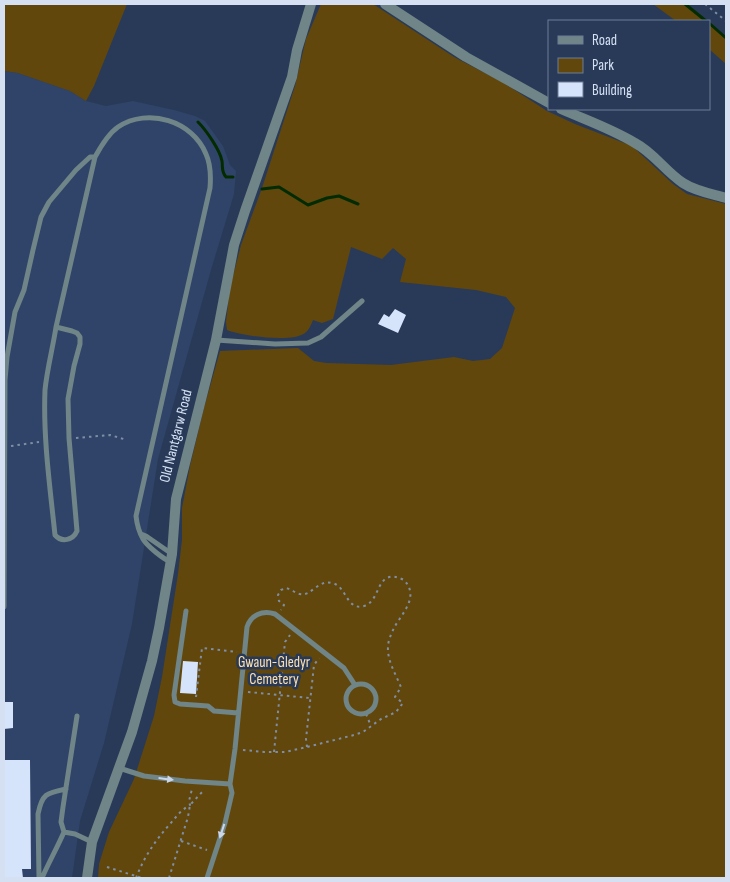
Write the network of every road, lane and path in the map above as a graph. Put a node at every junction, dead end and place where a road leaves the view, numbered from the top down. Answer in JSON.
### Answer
{"nodes":[{"id":1,"x":311,"y":4,"type":"edge"},
{"id":2,"x":385,"y":4,"type":"edge"},
{"id":3,"x":705,"y":4,"type":"edge"},
{"id":4,"x":726,"y":21,"type":"edge"},
{"id":5,"x":548,"y":101,"type":"edge"},
{"id":6,"x":563,"y":110,"type":"edge"},
{"id":7,"x":95,"y":157,"type":"junction"},
{"id":8,"x":726,"y":198,"type":"edge"},
{"id":9,"x":362,"y":301,"type":"dead end"},
{"id":10,"x":56,"y":326,"type":"junction"},
{"id":11,"x":216,"y":340,"type":"junction"},
{"id":12,"x":141,"y":534,"type":"junction"},
{"id":13,"x":171,"y":558,"type":"junction"},
{"id":14,"x":4,"y":607,"type":"edge"},
{"id":15,"x":281,"y":610,"type":"dead end"},
{"id":16,"x":186,"y":611,"type":"dead end"},
{"id":17,"x":294,"y":629,"type":"junction"},
{"id":18,"x":237,"y":652,"type":"dead end"},
{"id":19,"x":324,"y":652,"type":"junction"},
{"id":20,"x":355,"y":685,"type":"junction"},
{"id":21,"x":246,"y":691,"type":"dead end"},
{"id":22,"x":279,"y":695,"type":"junction"},
{"id":23,"x":310,"y":698,"type":"junction"},
{"id":24,"x":196,"y":701,"type":"dead end"},
{"id":25,"x":238,"y":713,"type":"junction"},
{"id":26,"x":366,"y":714,"type":"junction"},
{"id":27,"x":77,"y":716,"type":"dead end"},
{"id":28,"x":371,"y":726,"type":"junction"},
{"id":29,"x":307,"y":747,"type":"junction"},
{"id":30,"x":240,"y":750,"type":"dead end"},
{"id":31,"x":274,"y":752,"type":"junction"},
{"id":32,"x":119,"y":768,"type":"junction"},
{"id":33,"x":193,"y":782,"type":"junction"},
{"id":34,"x":230,"y":784,"type":"junction"},
{"id":35,"x":206,"y":788,"type":"dead end"},
{"id":36,"x":66,"y":789,"type":"junction"},
{"id":37,"x":190,"y":806,"type":"junction"},
{"id":38,"x":64,"y":832,"type":"junction"},
{"id":39,"x":181,"y":841,"type":"junction"},
{"id":40,"x":92,"y":842,"type":"junction"},
{"id":41,"x":215,"y":853,"type":"junction"},
{"id":42,"x":107,"y":867,"type":"dead end"},
{"id":43,"x":136,"y":877,"type":"edge"},
{"id":44,"x":41,"y":878,"type":"edge"},
{"id":45,"x":87,"y":878,"type":"edge"},
{"id":46,"x":142,"y":878,"type":"edge"},
{"id":47,"x":169,"y":878,"type":"edge"},
{"id":48,"x":207,"y":878,"type":"edge"}],
"edges":[{"from":1,"to":11,"type":"street","name":"Old Nantgarw Road"},
{"from":2,"to":5,"type":"street"},
{"from":3,"to":4,"type":"path"},
{"from":6,"to":8,"type":"street"},
{"from":7,"to":10,"type":"lane"},
{"from":7,"to":12,"type":"lane"},
{"from":7,"to":14,"type":"lane"},
{"from":9,"to":11,"type":"lane"},
{"from":10,"to":10,"type":"lane"},
{"from":11,"to":13,"type":"street","name":"Old Nantgarw Road"},
{"from":12,"to":13,"type":"lane"},
{"from":12,"to":13,"type":"lane"},
{"from":13,"to":32,"type":"street","name":"Old Nantgarw Road"},
{"from":15,"to":28,"type":"path"},
{"from":16,"to":25,"type":"lane"},
{"from":17,"to":19,"type":"lane"},
{"from":17,"to":22,"type":"path"},
{"from":17,"to":25,"type":"lane"},
{"from":18,"to":24,"type":"path"},
{"from":19,"to":20,"type":"lane"},
{"from":19,"to":23,"type":"path"},
{"from":20,"to":26,"type":"lane"},
{"from":20,"to":26,"type":"lane"},
{"from":21,"to":22,"type":"path"},
{"from":22,"to":23,"type":"path"},
{"from":22,"to":31,"type":"path"},
{"from":23,"to":29,"type":"path"},
{"from":25,"to":34,"type":"lane"},
{"from":26,"to":28,"type":"path"},
{"from":27,"to":36,"type":"lane"},
{"from":28,"to":29,"type":"path"},
{"from":29,"to":31,"type":"path"},
{"from":30,"to":31,"type":"path"},
{"from":32,"to":33,"type":"lane","one_way":true},
{"from":32,"to":40,"type":"street","name":"Old Nantgarw Road"},
{"from":33,"to":34,"type":"lane"},
{"from":33,"to":37,"type":"path"},
{"from":34,"to":41,"type":"lane","one_way":true},
{"from":35,"to":37,"type":"path"},
{"from":36,"to":38,"type":"lane"},
{"from":36,"to":44,"type":"lane"},
{"from":37,"to":39,"type":"path"},
{"from":37,"to":43,"type":"path"},
{"from":38,"to":40,"type":"lane"},
{"from":38,"to":44,"type":"lane"},
{"from":39,"to":41,"type":"path"},
{"from":39,"to":47,"type":"path"},
{"from":40,"to":45,"type":"street","name":"Old Nantgarw Road"},
{"from":41,"to":48,"type":"lane"},
{"from":42,"to":43,"type":"path"},
{"from":43,"to":46,"type":"path"}]}
